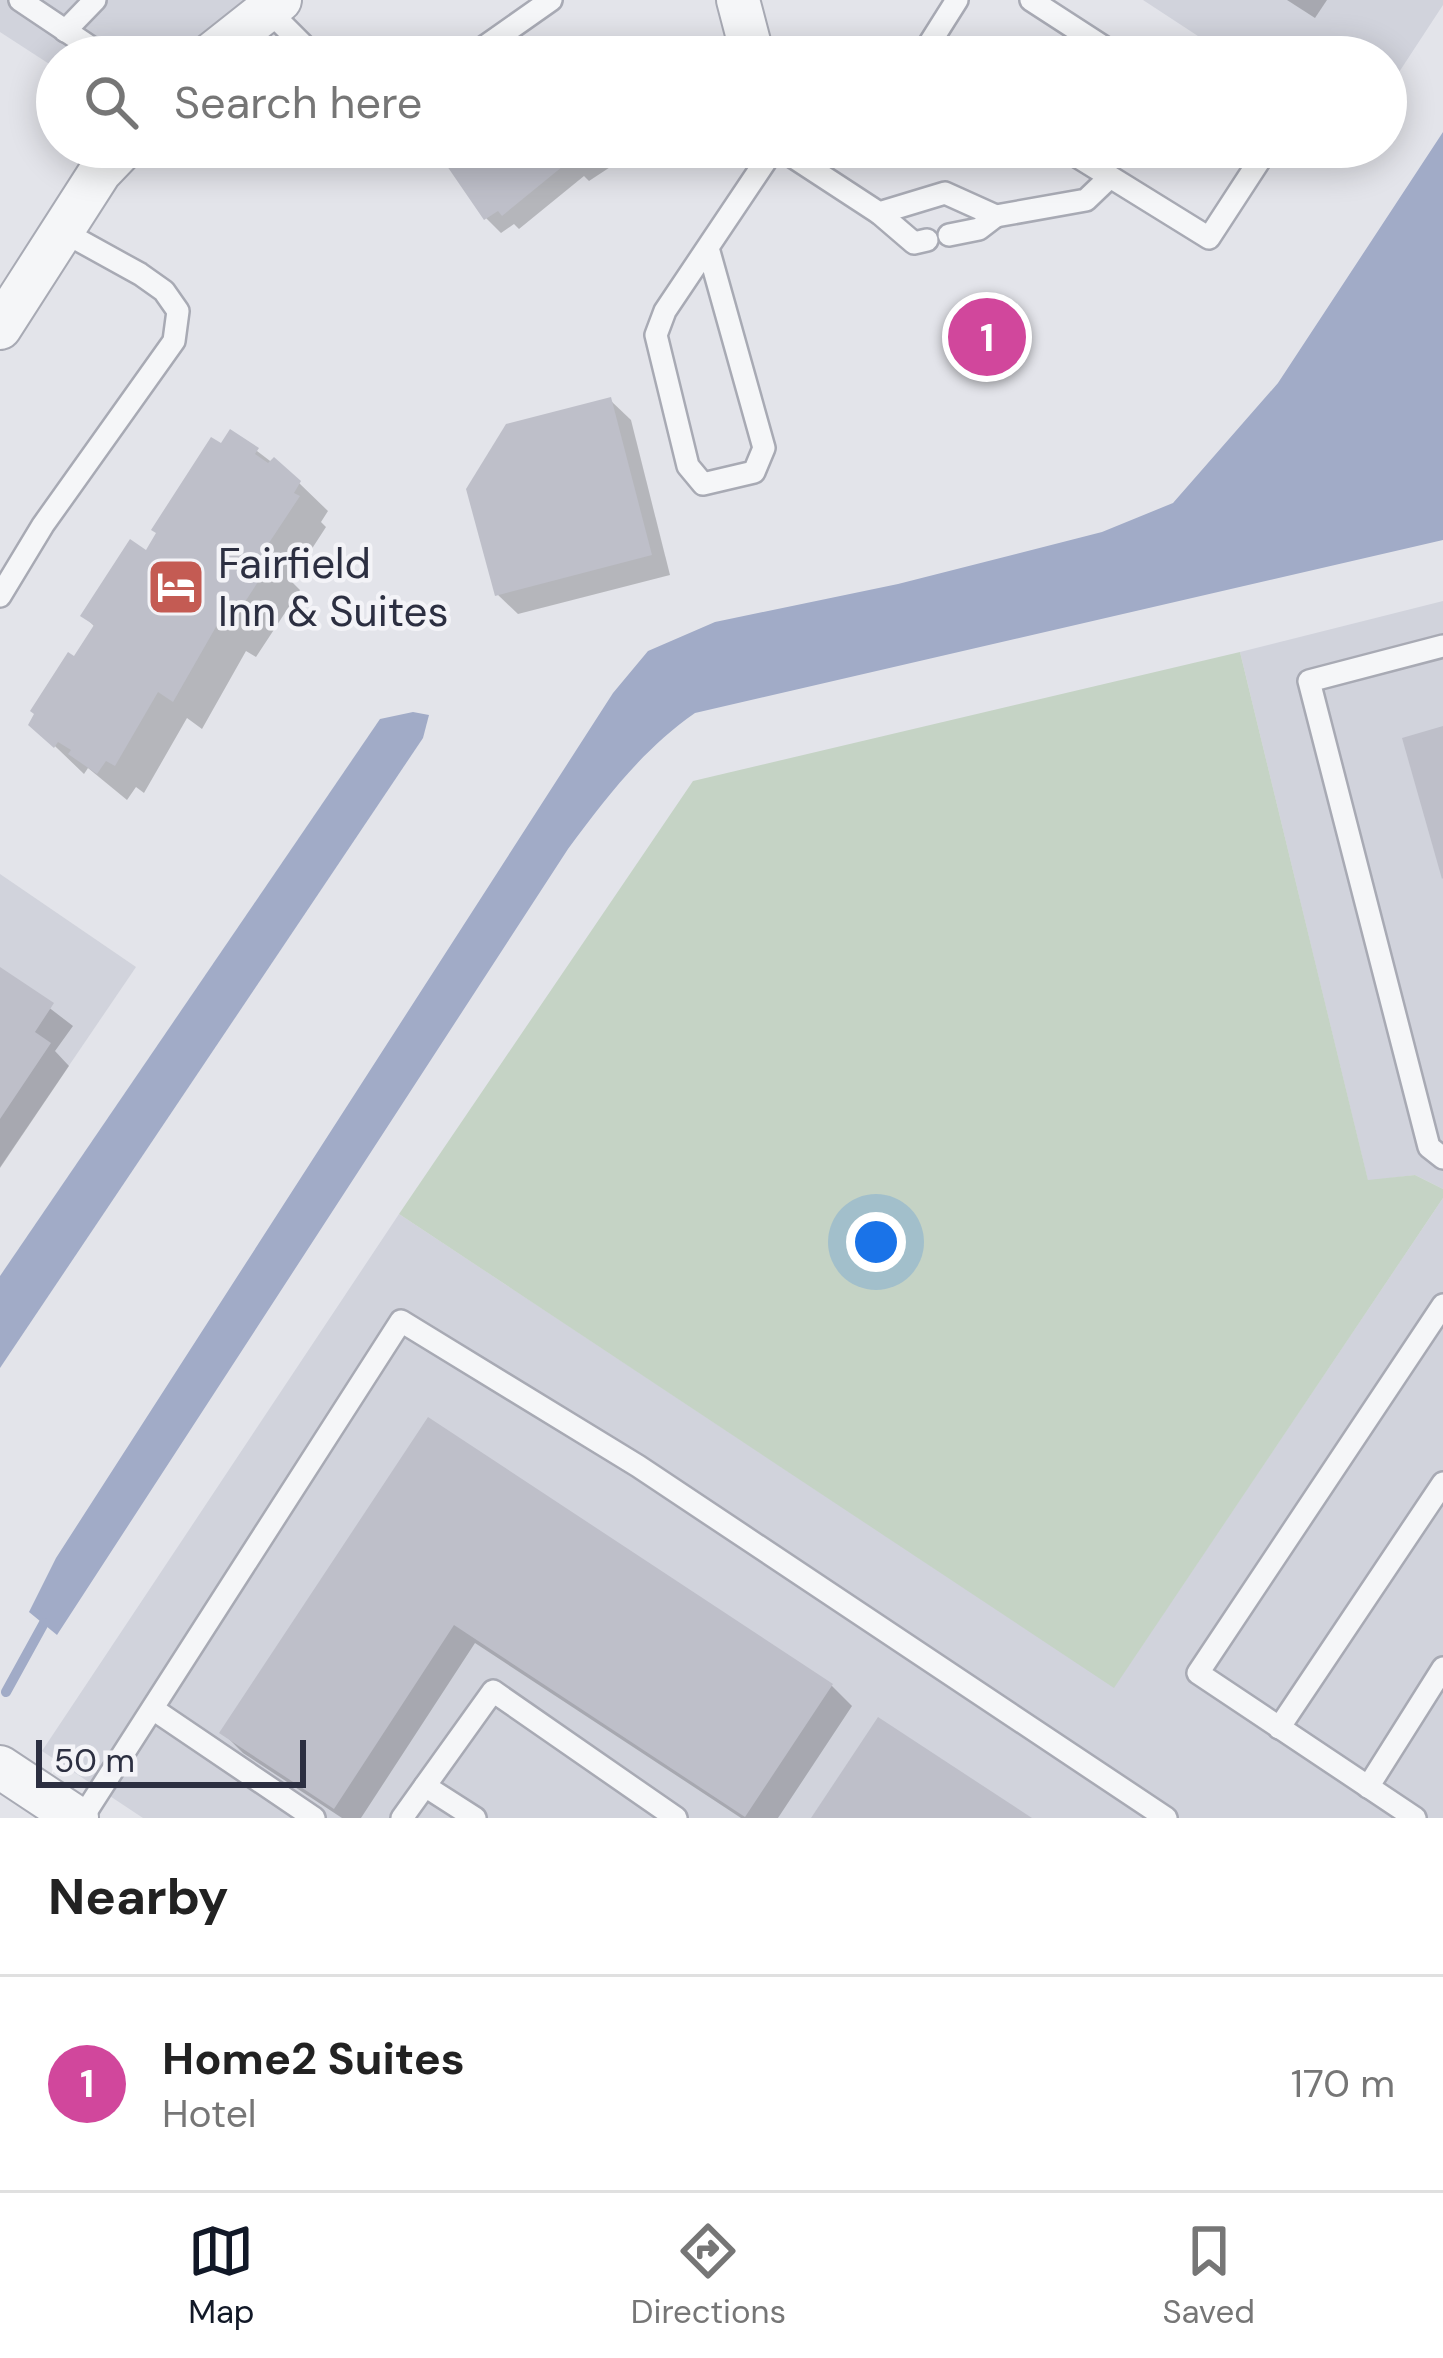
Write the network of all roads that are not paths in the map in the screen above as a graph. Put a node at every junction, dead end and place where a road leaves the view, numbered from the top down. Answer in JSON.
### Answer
{"nodes":[{"id":1,"x":20,"y":0,"type":"edge"},
{"id":2,"x":95,"y":0,"type":"edge"},
{"id":3,"x":550,"y":0,"type":"edge"},
{"id":4,"x":738,"y":0,"type":"edge"},
{"id":5,"x":957,"y":0,"type":"edge"},
{"id":6,"x":1031,"y":0,"type":"edge"},
{"id":7,"x":274,"y":5,"type":"edge"},
{"id":8,"x":65,"y":31,"type":"junction"},
{"id":9,"x":73,"y":36,"type":"edge"},
{"id":10,"x":235,"y":36,"type":"edge"},
{"id":11,"x":298,"y":36,"type":"edge"},
{"id":12,"x":499,"y":36,"type":"edge"},
{"id":13,"x":747,"y":36,"type":"edge"},
{"id":14,"x":934,"y":36,"type":"edge"},
{"id":15,"x":1087,"y":36,"type":"edge"},
{"id":16,"x":104,"y":168,"type":"edge"},
{"id":17,"x":763,"y":168,"type":"edge"},
{"id":18,"x":809,"y":168,"type":"edge"},
{"id":19,"x":1096,"y":168,"type":"edge"},
{"id":20,"x":1255,"y":168,"type":"edge"},
{"id":21,"x":1110,"y":177,"type":"junction"},
{"id":22,"x":879,"y":213,"type":"junction"},
{"id":23,"x":996,"y":216,"type":"junction"},
{"id":24,"x":62,"y":231,"type":"junction"},
{"id":25,"x":708,"y":248,"type":"junction"},
{"id":26,"x":0,"y":328,"type":"edge"},
{"id":27,"x":0,"y":596,"type":"edge"},
{"id":28,"x":1443,"y":646,"type":"edge"},
{"id":29,"x":1443,"y":1159,"type":"edge"},
{"id":30,"x":1443,"y":1305,"type":"edge"},
{"id":31,"x":1443,"y":1484,"type":"edge"},
{"id":32,"x":1443,"y":1668,"type":"edge"},
{"id":33,"x":153,"y":1709,"type":"junction"},
{"id":34,"x":1279,"y":1728,"type":"junction"},
{"id":35,"x":0,"y":1767,"type":"edge"},
{"id":36,"x":425,"y":1786,"type":"junction"},
{"id":37,"x":1368,"y":1787,"type":"junction"},
{"id":38,"x":79,"y":1818,"type":"edge"},
{"id":39,"x":314,"y":1818,"type":"edge"},
{"id":40,"x":402,"y":1818,"type":"edge"},
{"id":41,"x":475,"y":1818,"type":"edge"},
{"id":42,"x":676,"y":1818,"type":"edge"},
{"id":43,"x":1166,"y":1818,"type":"edge"},
{"id":44,"x":1415,"y":1818,"type":"edge"}],
"edges":[{"from":1,"to":8,"type":"lane"},
{"from":2,"to":8,"type":"lane"},
{"from":3,"to":12,"type":"lane"},
{"from":4,"to":13,"type":"street"},
{"from":5,"to":14,"type":"lane"},
{"from":6,"to":15,"type":"lane"},
{"from":7,"to":10,"type":"street"},
{"from":7,"to":11,"type":"lane"},
{"from":8,"to":9,"type":"lane"},
{"from":16,"to":24,"type":"street"},
{"from":17,"to":25,"type":"lane"},
{"from":18,"to":22,"type":"lane"},
{"from":19,"to":21,"type":"lane"},
{"from":20,"to":21,"type":"lane"},
{"from":21,"to":23,"type":"lane"},
{"from":22,"to":23,"type":"lane"},
{"from":22,"to":23,"type":"lane"},
{"from":24,"to":26,"type":"street"},
{"from":24,"to":27,"type":"lane"},
{"from":25,"to":25,"type":"lane"},
{"from":28,"to":29,"type":"lane"},
{"from":30,"to":34,"type":"lane"},
{"from":31,"to":34,"type":"lane"},
{"from":32,"to":37,"type":"lane"},
{"from":33,"to":38,"type":"lane"},
{"from":33,"to":39,"type":"lane"},
{"from":33,"to":43,"type":"lane"},
{"from":34,"to":37,"type":"lane"},
{"from":35,"to":38,"type":"street"},
{"from":36,"to":40,"type":"lane"},
{"from":36,"to":41,"type":"lane"},
{"from":36,"to":42,"type":"lane"},
{"from":37,"to":44,"type":"lane"}]}
